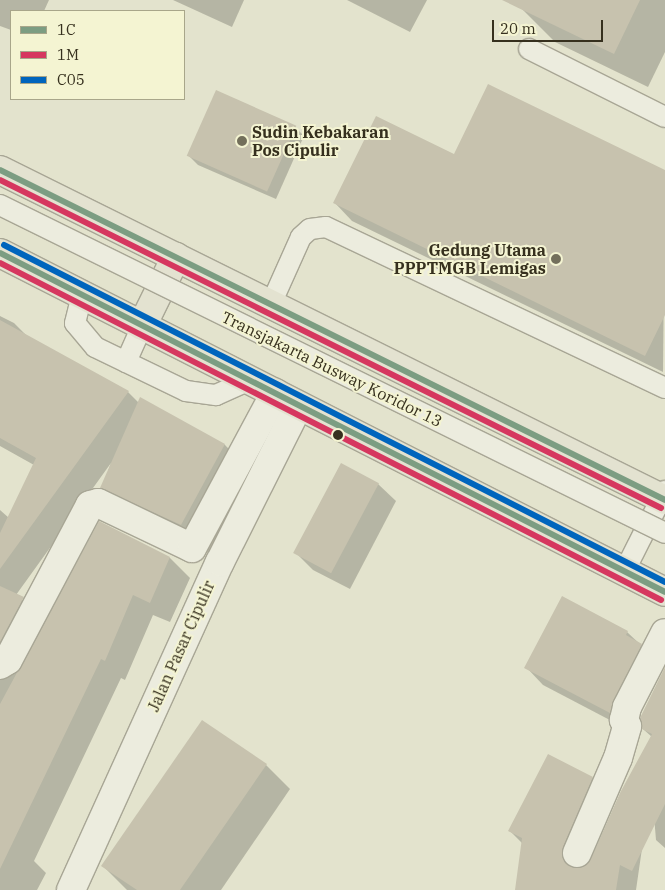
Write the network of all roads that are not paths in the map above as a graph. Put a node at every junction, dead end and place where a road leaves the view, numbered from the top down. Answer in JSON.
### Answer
{"nodes":[{"id":1,"x":529,"y":49,"type":"dead end"},
{"id":2,"x":665,"y":117,"type":"edge"},
{"id":3,"x":0,"y":170,"type":"edge"},
{"id":4,"x":0,"y":205,"type":"edge"},
{"id":5,"x":0,"y":252,"type":"edge"},
{"id":6,"x":176,"y":257,"type":"junction"},
{"id":7,"x":82,"y":295,"type":"junction"},
{"id":8,"x":270,"y":304,"type":"junction"},
{"id":9,"x":142,"y":326,"type":"junction"},
{"id":10,"x":126,"y":362,"type":"junction"},
{"id":11,"x":249,"y":380,"type":"junction"},
{"id":12,"x":665,"y":388,"type":"edge"},
{"id":13,"x":286,"y":399,"type":"junction"},
{"id":14,"x":664,"y":496,"type":"edge"},
{"id":15,"x":665,"y":533,"type":"edge"},
{"id":16,"x":192,"y":548,"type":"junction"},
{"id":17,"x":220,"y":562,"type":"junction"},
{"id":18,"x":624,"y":572,"type":"junction"},
{"id":19,"x":665,"y":592,"type":"edge"},
{"id":20,"x":665,"y":632,"type":"edge"},
{"id":21,"x":0,"y":665,"type":"edge"},
{"id":22,"x":576,"y":853,"type":"dead end"},
{"id":23,"x":71,"y":890,"type":"edge"}],
"edges":[{"from":1,"to":2,"type":"lane"},
{"from":3,"to":6,"type":"main road"},
{"from":4,"to":15,"type":"lane","name":"Transjakarta Busway Koridor 13","bridge":true},
{"from":5,"to":7,"type":"main road"},
{"from":6,"to":8,"type":"main road"},
{"from":6,"to":9,"type":"main road"},
{"from":7,"to":9,"type":"main road"},
{"from":7,"to":10,"type":"lane"},
{"from":8,"to":12,"type":"lane"},
{"from":8,"to":14,"type":"main road"},
{"from":9,"to":10,"type":"lane"},
{"from":9,"to":11,"type":"main road"},
{"from":10,"to":11,"type":"lane"},
{"from":11,"to":13,"type":"main road"},
{"from":13,"to":16,"type":"street"},
{"from":13,"to":17,"type":"street","name":"Jalan Pasar Cipulir"},
{"from":13,"to":18,"type":"main road"},
{"from":14,"to":18,"type":"lane"},
{"from":16,"to":17,"type":"street"},
{"from":16,"to":21,"type":"street"},
{"from":17,"to":23,"type":"street","name":"Jalan Pasar Cipulir"},
{"from":18,"to":19,"type":"main road"},
{"from":20,"to":22,"type":"street"}]}
